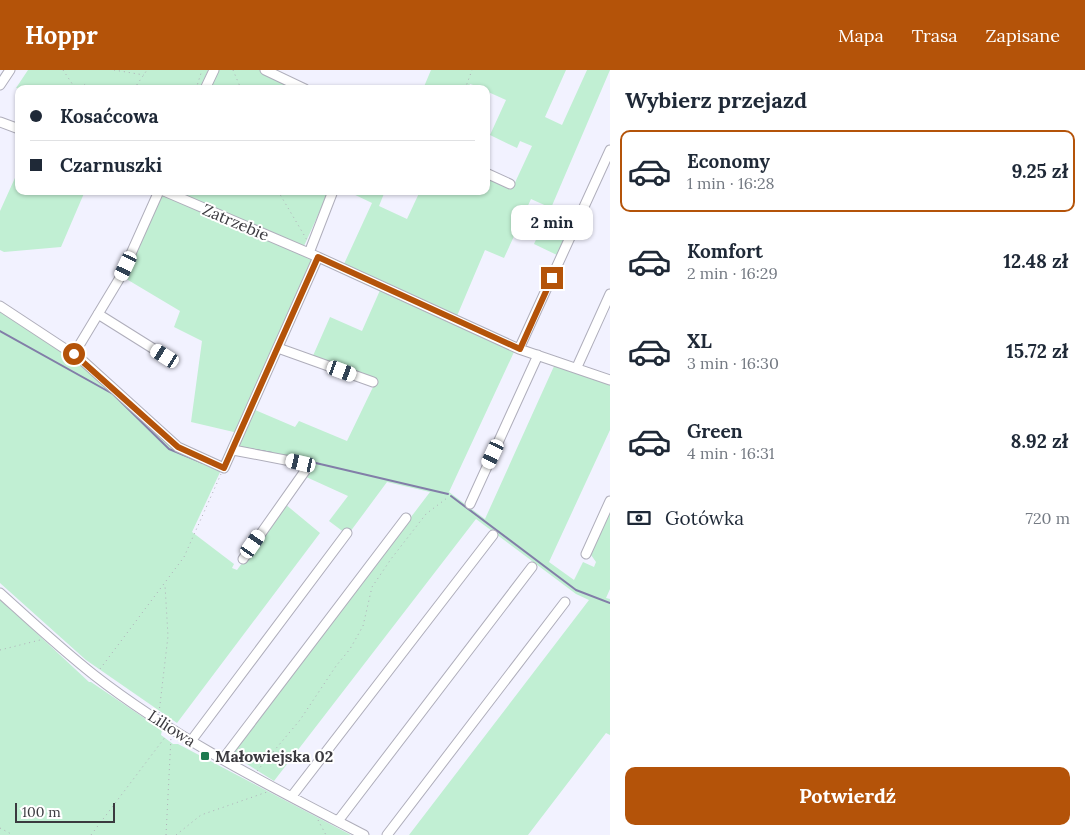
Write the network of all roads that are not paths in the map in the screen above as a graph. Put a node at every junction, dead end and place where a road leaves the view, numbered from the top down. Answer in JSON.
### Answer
{"nodes":[{"id":1,"x":10,"y":70,"type":"edge"},
{"id":2,"x":214,"y":70,"type":"edge"},
{"id":3,"x":265,"y":70,"type":"edge"},
{"id":4,"x":0,"y":85,"type":"edge"},
{"id":5,"x":207,"y":85,"type":"edge"},
{"id":6,"x":297,"y":85,"type":"edge"},
{"id":7,"x":0,"y":122,"type":"edge"},
{"id":8,"x":15,"y":128,"type":"edge"},
{"id":9,"x":609,"y":153,"type":"edge"},
{"id":10,"x":490,"y":176,"type":"edge"},
{"id":11,"x":510,"y":184,"type":"dead end"},
{"id":12,"x":157,"y":195,"type":"edge"},
{"id":13,"x":174,"y":195,"type":"edge"},
{"id":14,"x":331,"y":195,"type":"edge"},
{"id":15,"x":310,"y":250,"type":"junction"},
{"id":16,"x":318,"y":257,"type":"junction"},
{"id":17,"x":610,"y":294,"type":"edge"},
{"id":18,"x":0,"y":306,"type":"edge"},
{"id":19,"x":98,"y":314,"type":"junction"},
{"id":20,"x":278,"y":348,"type":"junction"},
{"id":21,"x":520,"y":349,"type":"junction"},
{"id":22,"x":74,"y":354,"type":"junction"},
{"id":23,"x":538,"y":355,"type":"junction"},
{"id":24,"x":165,"y":356,"type":"dead end"},
{"id":25,"x":577,"y":367,"type":"junction"},
{"id":26,"x":610,"y":380,"type":"edge"},
{"id":27,"x":373,"y":382,"type":"dead end"},
{"id":28,"x":232,"y":450,"type":"junction"},
{"id":29,"x":610,"y":501,"type":"edge"},
{"id":30,"x":470,"y":504,"type":"dead end"},
{"id":31,"x":406,"y":518,"type":"dead end"},
{"id":32,"x":347,"y":533,"type":"dead end"},
{"id":33,"x":493,"y":535,"type":"dead end"},
{"id":34,"x":586,"y":554,"type":"dead end"},
{"id":35,"x":243,"y":559,"type":"dead end"},
{"id":36,"x":532,"y":567,"type":"dead end"},
{"id":37,"x":0,"y":592,"type":"edge"},
{"id":38,"x":565,"y":602,"type":"dead end"},
{"id":39,"x":191,"y":741,"type":"junction"},
{"id":40,"x":223,"y":759,"type":"junction"},
{"id":41,"x":292,"y":796,"type":"junction"},
{"id":42,"x":338,"y":821,"type":"junction"},
{"id":43,"x":364,"y":835,"type":"edge"},
{"id":44,"x":387,"y":835,"type":"edge"}],
"edges":[{"from":1,"to":4,"type":"street"},
{"from":2,"to":5,"type":"street"},
{"from":3,"to":6,"type":"street"},
{"from":7,"to":8,"type":"street"},
{"from":9,"to":21,"type":"street"},
{"from":10,"to":11,"type":"street"},
{"from":12,"to":19,"type":"street"},
{"from":13,"to":15,"type":"street","name":"Zatrzebie"},
{"from":14,"to":15,"type":"street"},
{"from":15,"to":16,"type":"street","name":"Zatrzebie"},
{"from":16,"to":20,"type":"street"},
{"from":16,"to":21,"type":"street","name":"Zatrzebie"},
{"from":17,"to":25,"type":"street"},
{"from":18,"to":22,"type":"street"},
{"from":19,"to":22,"type":"street"},
{"from":19,"to":24,"type":"street"},
{"from":20,"to":27,"type":"street"},
{"from":20,"to":28,"type":"street"},
{"from":21,"to":23,"type":"street","name":"Zatrzebie"},
{"from":22,"to":28,"type":"street"},
{"from":23,"to":25,"type":"street","name":"Zatrzebie"},
{"from":23,"to":30,"type":"street"},
{"from":25,"to":26,"type":"street","name":"Zatrzebie"},
{"from":28,"to":35,"type":"street"},
{"from":29,"to":34,"type":"street"},
{"from":31,"to":40,"type":"street"},
{"from":32,"to":39,"type":"street"},
{"from":33,"to":41,"type":"street"},
{"from":36,"to":42,"type":"street"},
{"from":37,"to":39,"type":"street","name":"Liliowa"},
{"from":38,"to":44,"type":"street"},
{"from":39,"to":40,"type":"street","name":"Liliowa"},
{"from":40,"to":41,"type":"street","name":"Liliowa"},
{"from":41,"to":42,"type":"street","name":"Liliowa"},
{"from":42,"to":43,"type":"street","name":"Liliowa"}]}
